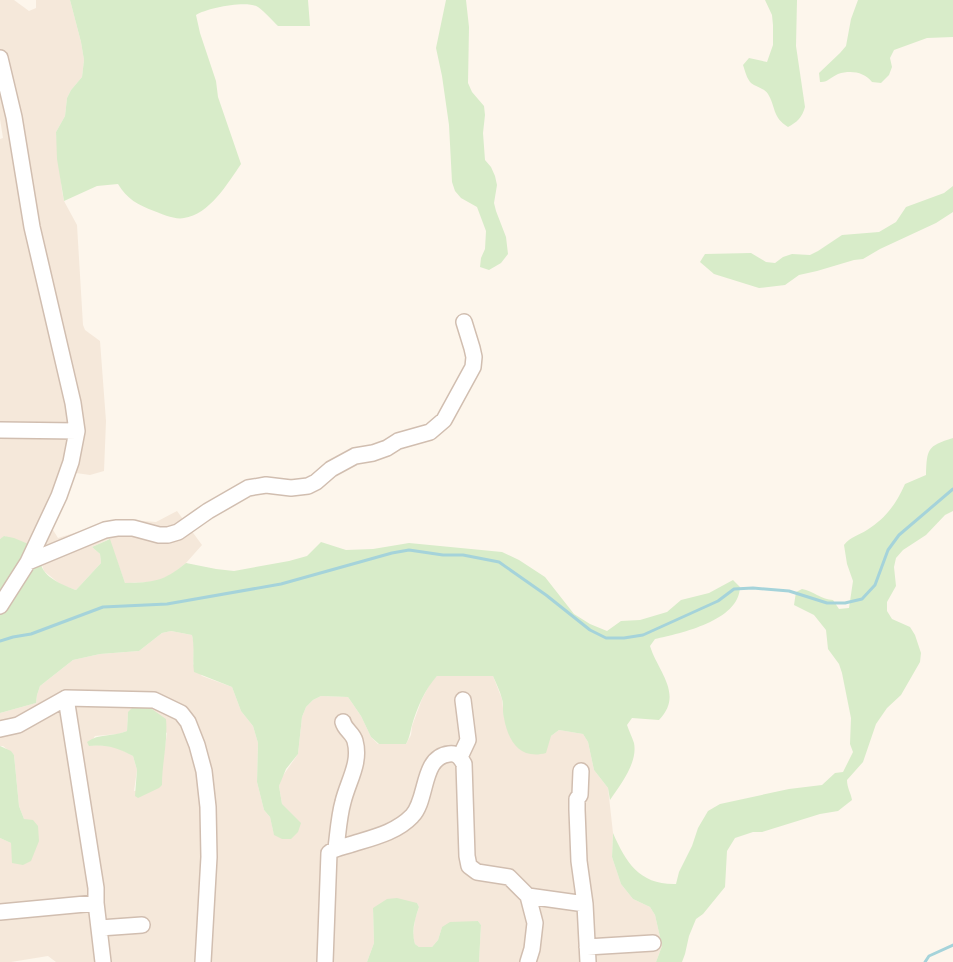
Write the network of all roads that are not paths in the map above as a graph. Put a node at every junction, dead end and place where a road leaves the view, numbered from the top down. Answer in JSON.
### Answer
{"nodes":[{"id":1,"x":1,"y":65,"type":"edge"},
{"id":2,"x":464,"y":322,"type":"dead end"},
{"id":3,"x":0,"y":430,"type":"edge"},
{"id":4,"x":77,"y":431,"type":"junction"},
{"id":5,"x":28,"y":562,"type":"junction"},
{"id":6,"x":0,"y":606,"type":"edge"},
{"id":7,"x":66,"y":698,"type":"junction"},
{"id":8,"x":463,"y":700,"type":"dead end"},
{"id":9,"x":343,"y":722,"type":"dead end"},
{"id":10,"x":0,"y":729,"type":"edge"},
{"id":11,"x":460,"y":757,"type":"junction"},
{"id":12,"x":581,"y":772,"type":"dead end"},
{"id":13,"x":336,"y":848,"type":"junction"},
{"id":14,"x":528,"y":896,"type":"junction"},
{"id":15,"x":96,"y":902,"type":"junction"},
{"id":16,"x":585,"y":904,"type":"junction"},
{"id":17,"x":0,"y":912,"type":"edge"},
{"id":18,"x":142,"y":926,"type":"dead end"},
{"id":19,"x":100,"y":928,"type":"junction"},
{"id":20,"x":653,"y":943,"type":"dead end"},
{"id":21,"x":587,"y":947,"type":"junction"},
{"id":22,"x":103,"y":962,"type":"edge"},
{"id":23,"x":203,"y":962,"type":"edge"},
{"id":24,"x":325,"y":962,"type":"edge"},
{"id":25,"x":528,"y":962,"type":"edge"},
{"id":26,"x":588,"y":962,"type":"edge"}],
"edges":[{"from":1,"to":4,"type":"street"},
{"from":2,"to":5,"type":"street"},
{"from":3,"to":4,"type":"street"},
{"from":4,"to":5,"type":"street"},
{"from":5,"to":6,"type":"street"},
{"from":7,"to":10,"type":"street"},
{"from":7,"to":15,"type":"street"},
{"from":7,"to":23,"type":"street"},
{"from":8,"to":11,"type":"street"},
{"from":9,"to":13,"type":"street"},
{"from":11,"to":13,"type":"street"},
{"from":11,"to":14,"type":"street"},
{"from":12,"to":16,"type":"street"},
{"from":13,"to":24,"type":"street"},
{"from":14,"to":16,"type":"street"},
{"from":14,"to":25,"type":"street"},
{"from":15,"to":17,"type":"street"},
{"from":15,"to":19,"type":"street"},
{"from":16,"to":21,"type":"street"},
{"from":18,"to":19,"type":"street"},
{"from":19,"to":22,"type":"street"},
{"from":20,"to":21,"type":"street"},
{"from":21,"to":26,"type":"street"}]}
